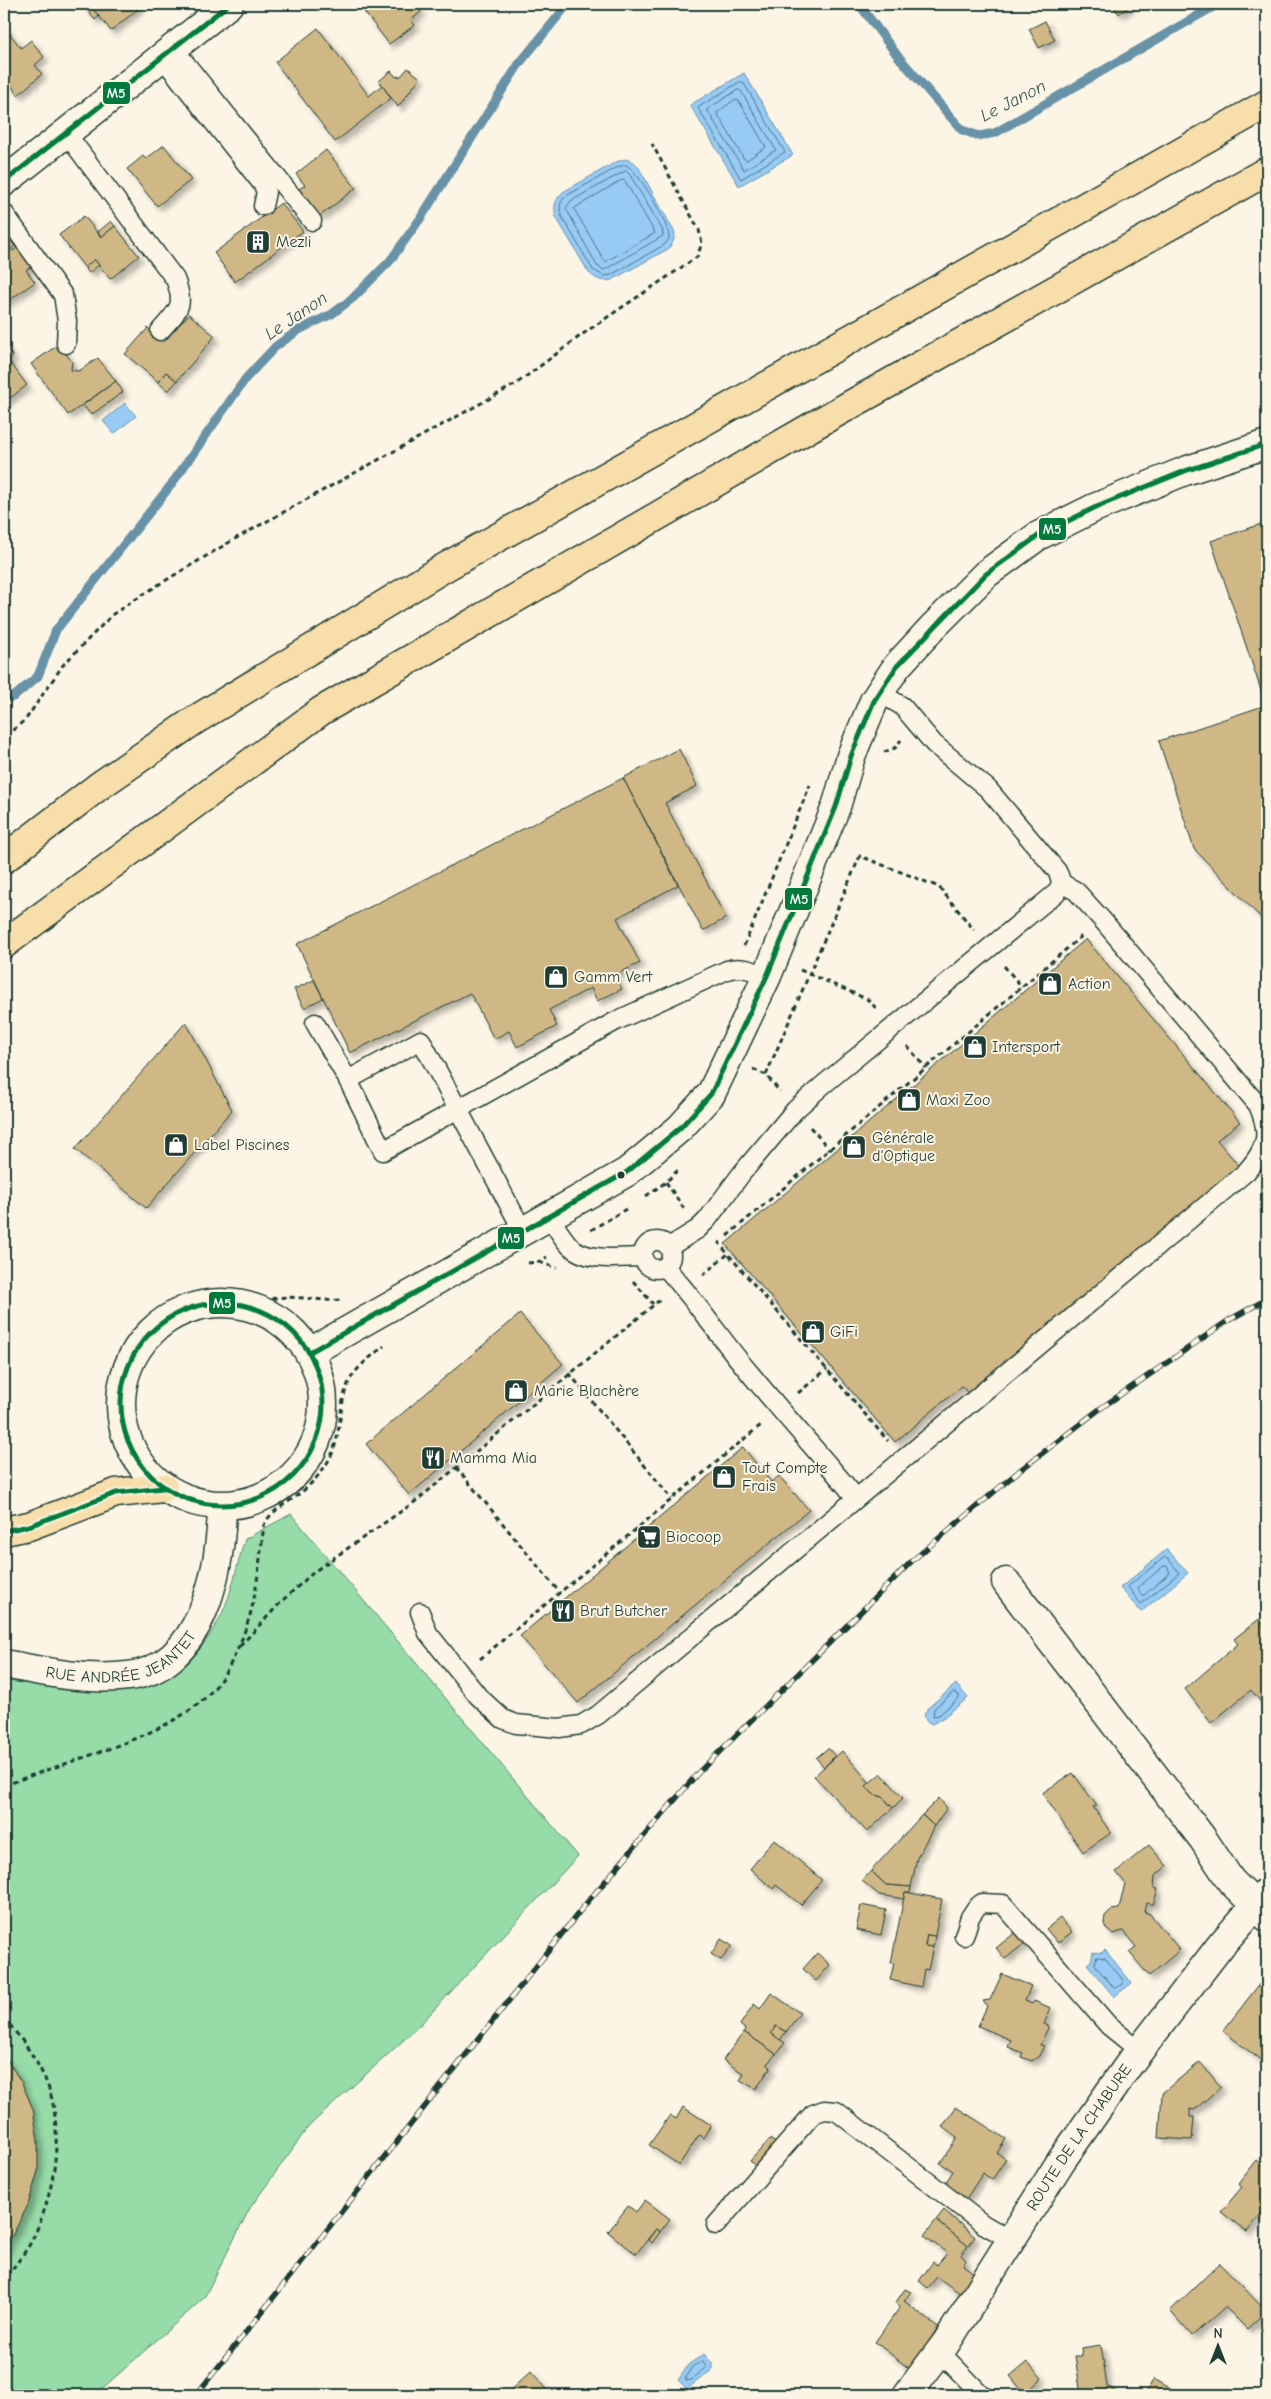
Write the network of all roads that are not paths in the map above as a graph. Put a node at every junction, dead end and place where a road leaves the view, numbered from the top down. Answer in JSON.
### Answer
{"nodes":[{"id":1,"x":229,"y":4,"type":"edge"},
{"id":2,"x":168,"y":52,"type":"junction"},
{"id":3,"x":1267,"y":104,"type":"edge"},
{"id":4,"x":66,"y":133,"type":"junction"},
{"id":5,"x":1267,"y":171,"type":"edge"},
{"id":6,"x":4,"y":182,"type":"edge"},
{"id":7,"x":263,"y":206,"type":"dead end"},
{"id":8,"x":4,"y":212,"type":"edge"},
{"id":9,"x":312,"y":222,"type":"dead end"},
{"id":10,"x":160,"y":331,"type":"dead end"},
{"id":11,"x":66,"y":344,"type":"dead end"},
{"id":12,"x":1267,"y":444,"type":"edge"},
{"id":13,"x":880,"y":693,"type":"junction"},
{"id":14,"x":4,"y":859,"type":"edge"},
{"id":15,"x":1061,"y":883,"type":"junction"},
{"id":16,"x":4,"y":944,"type":"edge"},
{"id":17,"x":767,"y":976,"type":"junction"},
{"id":18,"x":315,"y":1023,"type":"dead end"},
{"id":19,"x":348,"y":1080,"type":"junction"},
{"id":20,"x":459,"y":1109,"type":"junction"},
{"id":21,"x":549,"y":1217,"type":"junction"},
{"id":22,"x":523,"y":1231,"type":"junction"},
{"id":23,"x":669,"y":1246,"type":"junction"},
{"id":24,"x":643,"y":1257,"type":"junction"},
{"id":25,"x":665,"y":1267,"type":"junction"},
{"id":26,"x":310,"y":1352,"type":"junction"},
{"id":27,"x":162,"y":1488,"type":"junction"},
{"id":28,"x":856,"y":1498,"type":"junction"},
{"id":29,"x":222,"y":1506,"type":"junction"},
{"id":30,"x":4,"y":1532,"type":"edge"},
{"id":31,"x":1006,"y":1582,"type":"dead end"},
{"id":32,"x":420,"y":1612,"type":"dead end"},
{"id":33,"x":4,"y":1664,"type":"edge"},
{"id":34,"x":1263,"y":1905,"type":"edge"},
{"id":35,"x":964,"y":1936,"type":"dead end"},
{"id":36,"x":1140,"y":2051,"type":"junction"},
{"id":37,"x":716,"y":2225,"type":"dead end"},
{"id":38,"x":1011,"y":2240,"type":"junction"},
{"id":39,"x":940,"y":2352,"type":"junction"},
{"id":40,"x":908,"y":2395,"type":"edge"},
{"id":41,"x":982,"y":2395,"type":"edge"}],
"edges":[{"from":1,"to":2,"type":"street"},
{"from":2,"to":4,"type":"street"},
{"from":2,"to":7,"type":"lane"},
{"from":2,"to":9,"type":"lane"},
{"from":3,"to":14,"type":"highway"},
{"from":4,"to":6,"type":"street"},
{"from":4,"to":10,"type":"lane"},
{"from":5,"to":16,"type":"highway"},
{"from":8,"to":11,"type":"lane"},
{"from":12,"to":13,"type":"street"},
{"from":13,"to":15,"type":"lane"},
{"from":13,"to":17,"type":"street"},
{"from":15,"to":23,"type":"lane"},
{"from":15,"to":28,"type":"lane"},
{"from":17,"to":20,"type":"lane"},
{"from":17,"to":21,"type":"street"},
{"from":18,"to":19,"type":"lane"},
{"from":19,"to":20,"type":"lane"},
{"from":19,"to":20,"type":"lane"},
{"from":20,"to":22,"type":"lane"},
{"from":21,"to":22,"type":"street"},
{"from":21,"to":24,"type":"lane"},
{"from":22,"to":26,"type":"street"},
{"from":23,"to":24,"type":"lane"},
{"from":23,"to":25,"type":"lane"},
{"from":24,"to":25,"type":"lane"},
{"from":25,"to":28,"type":"lane"},
{"from":26,"to":27,"type":"street"},
{"from":26,"to":29,"type":"street"},
{"from":27,"to":29,"type":"street"},
{"from":27,"to":30,"type":"highway"},
{"from":28,"to":32,"type":"lane"},
{"from":29,"to":33,"type":"street","name":"RUE ANDRÉE JEANTET"},
{"from":31,"to":34,"type":"street"},
{"from":34,"to":36,"type":"street","name":"ROUTE DE LA CHABURE"},
{"from":35,"to":36,"type":"lane"},
{"from":36,"to":38,"type":"street","name":"ROUTE DE LA CHABURE"},
{"from":37,"to":38,"type":"lane"},
{"from":38,"to":39,"type":"street","name":"ROUTE DE LA CHABURE"},
{"from":39,"to":40,"type":"street","name":"ROUTE DE LA CHABURE"},
{"from":39,"to":41,"type":"lane"}]}
